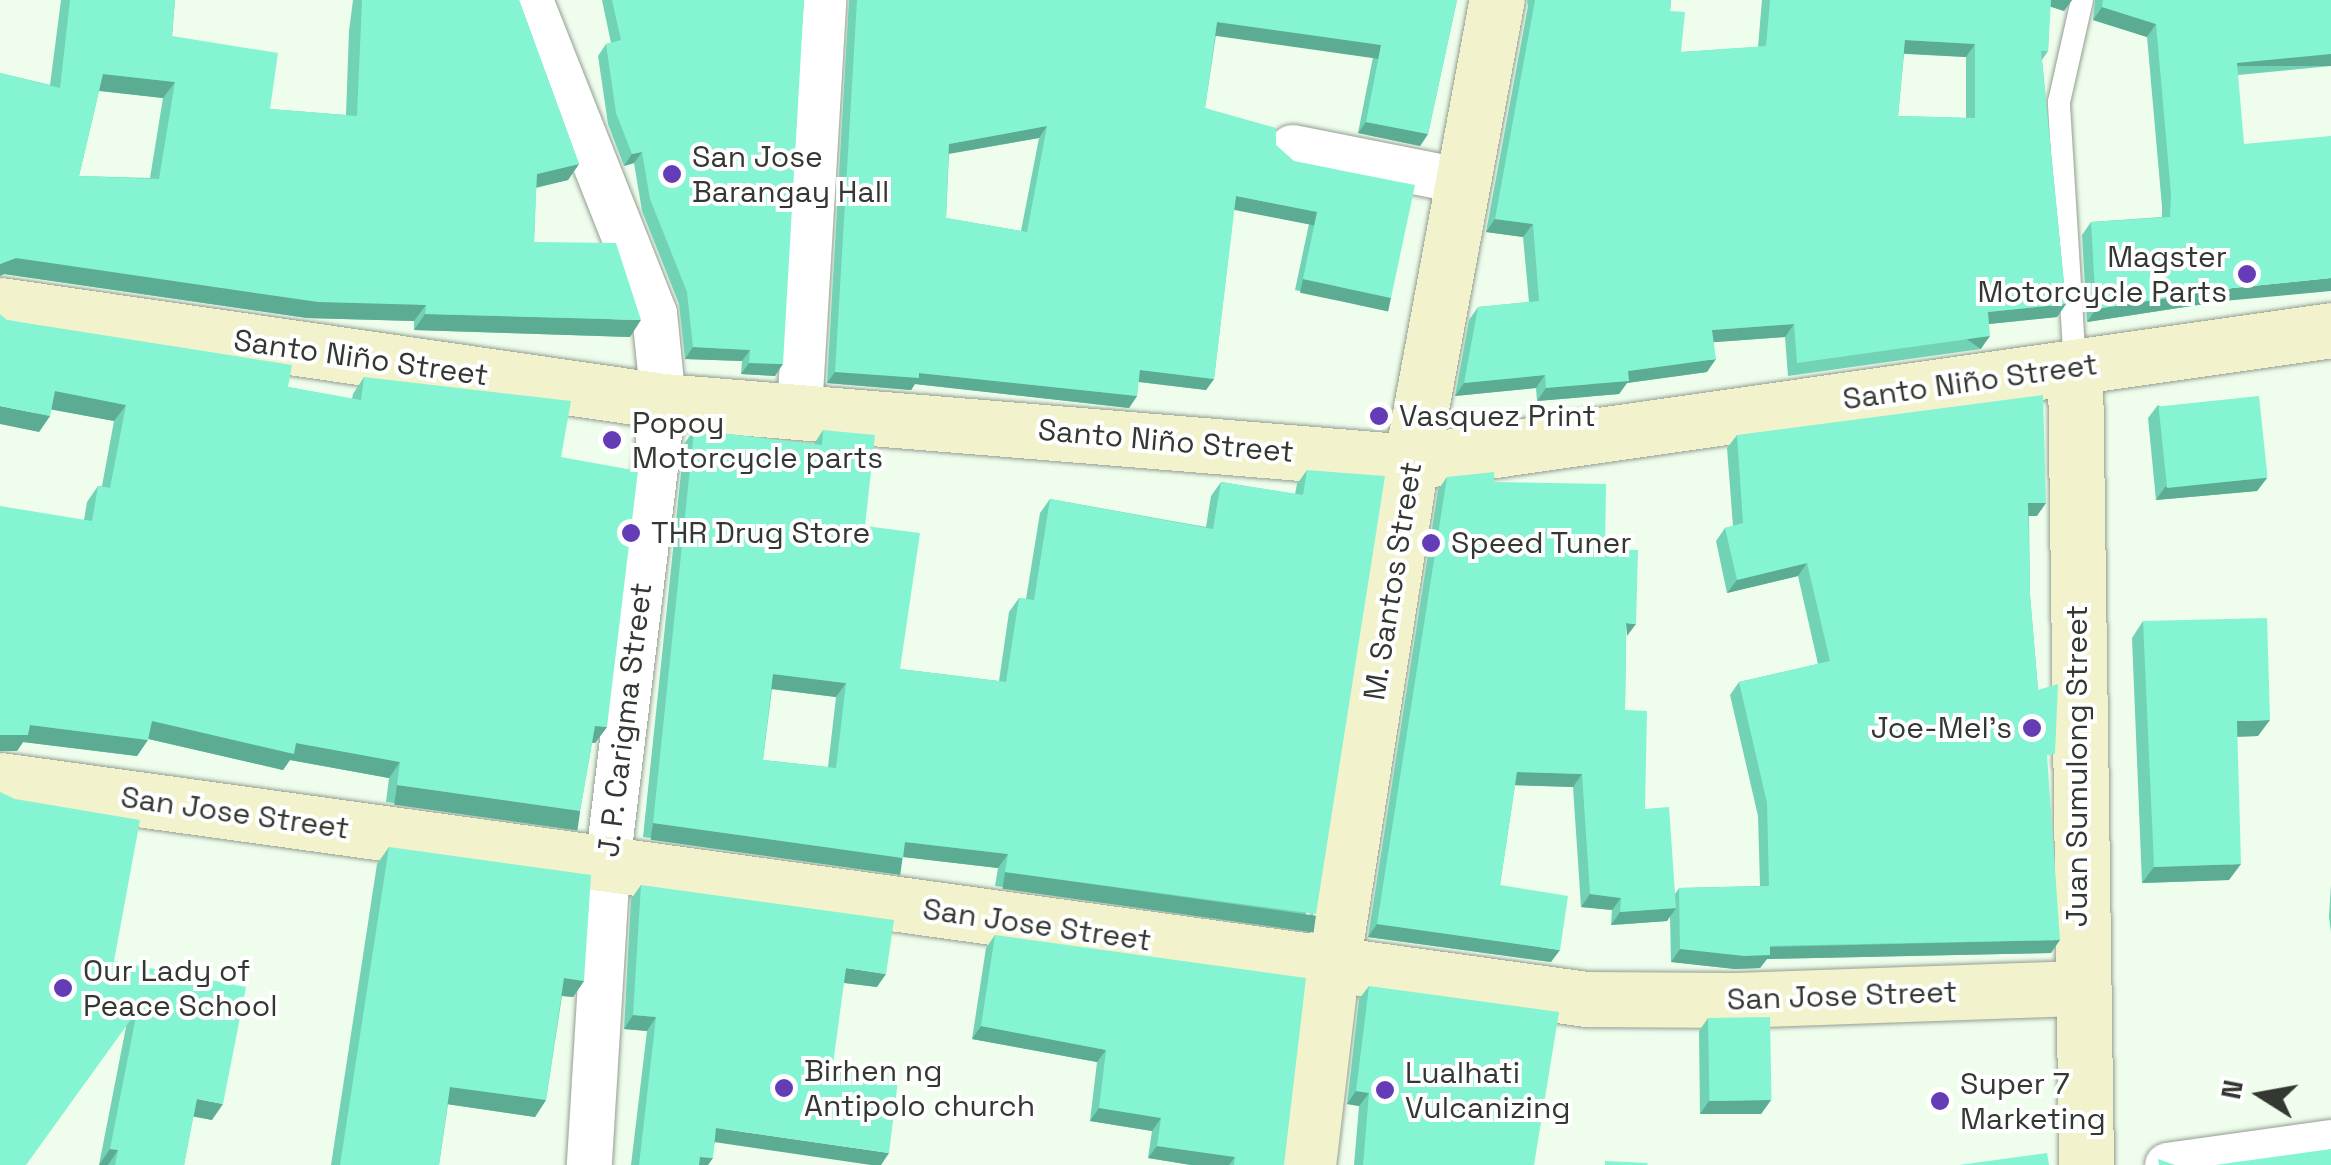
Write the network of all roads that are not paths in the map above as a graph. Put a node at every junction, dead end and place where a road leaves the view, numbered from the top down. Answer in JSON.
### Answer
{"nodes":[{"id":1,"x":530,"y":0,"type":"edge"},
{"id":2,"x":823,"y":0,"type":"edge"},
{"id":3,"x":1497,"y":0,"type":"edge"},
{"id":4,"x":2082,"y":0,"type":"edge"},
{"id":5,"x":1292,"y":147,"type":"dead end"},
{"id":6,"x":1463,"y":181,"type":"junction"},
{"id":7,"x":0,"y":305,"type":"edge"},
{"id":8,"x":2331,"y":330,"type":"edge"},
{"id":9,"x":2075,"y":367,"type":"junction"},
{"id":10,"x":662,"y":401,"type":"junction"},
{"id":11,"x":799,"y":410,"type":"junction"},
{"id":12,"x":1411,"y":462,"type":"junction"},
{"id":13,"x":0,"y":780,"type":"edge"},
{"id":14,"x":607,"y":867,"type":"junction"},
{"id":15,"x":1332,"y":966,"type":"junction"},
{"id":16,"x":2079,"y":988,"type":"junction"},
{"id":17,"x":2331,"y":1142,"type":"edge"},
{"id":18,"x":589,"y":1165,"type":"edge"},
{"id":19,"x":1308,"y":1165,"type":"edge"},
{"id":20,"x":2086,"y":1165,"type":"edge"},
{"id":21,"x":2167,"y":1165,"type":"edge"}],
"edges":[{"from":1,"to":10,"type":"street","name":"J. P. Carigma Street"},
{"from":2,"to":11,"type":"street"},
{"from":3,"to":6,"type":"street","name":"M. Santos Street"},
{"from":4,"to":9,"type":"lane"},
{"from":5,"to":6,"type":"street"},
{"from":6,"to":12,"type":"street","name":"M. Santos Street"},
{"from":7,"to":10,"type":"street","name":"Santo Niño Street"},
{"from":8,"to":9,"type":"street","name":"Santo Niño Street"},
{"from":9,"to":12,"type":"street","name":"Santo Niño Street"},
{"from":9,"to":16,"type":"street","name":"Juan Sumulong Street"},
{"from":10,"to":11,"type":"street","name":"Santo Niño Street"},
{"from":10,"to":14,"type":"street","name":"J. P. Carigma Street"},
{"from":11,"to":12,"type":"street","name":"Santo Niño Street"},
{"from":12,"to":15,"type":"street","name":"M. Santos Street"},
{"from":13,"to":14,"type":"street","name":"San Jose Street"},
{"from":14,"to":15,"type":"street","name":"San Jose Street"},
{"from":14,"to":18,"type":"street","name":"J. P. Carigma Street"},
{"from":15,"to":16,"type":"street","name":"San Jose Street"},
{"from":15,"to":19,"type":"street","name":"M. Santos Street"},
{"from":16,"to":20,"type":"street","name":"Juan Sumulong Street"},
{"from":17,"to":21,"type":"street"}]}
